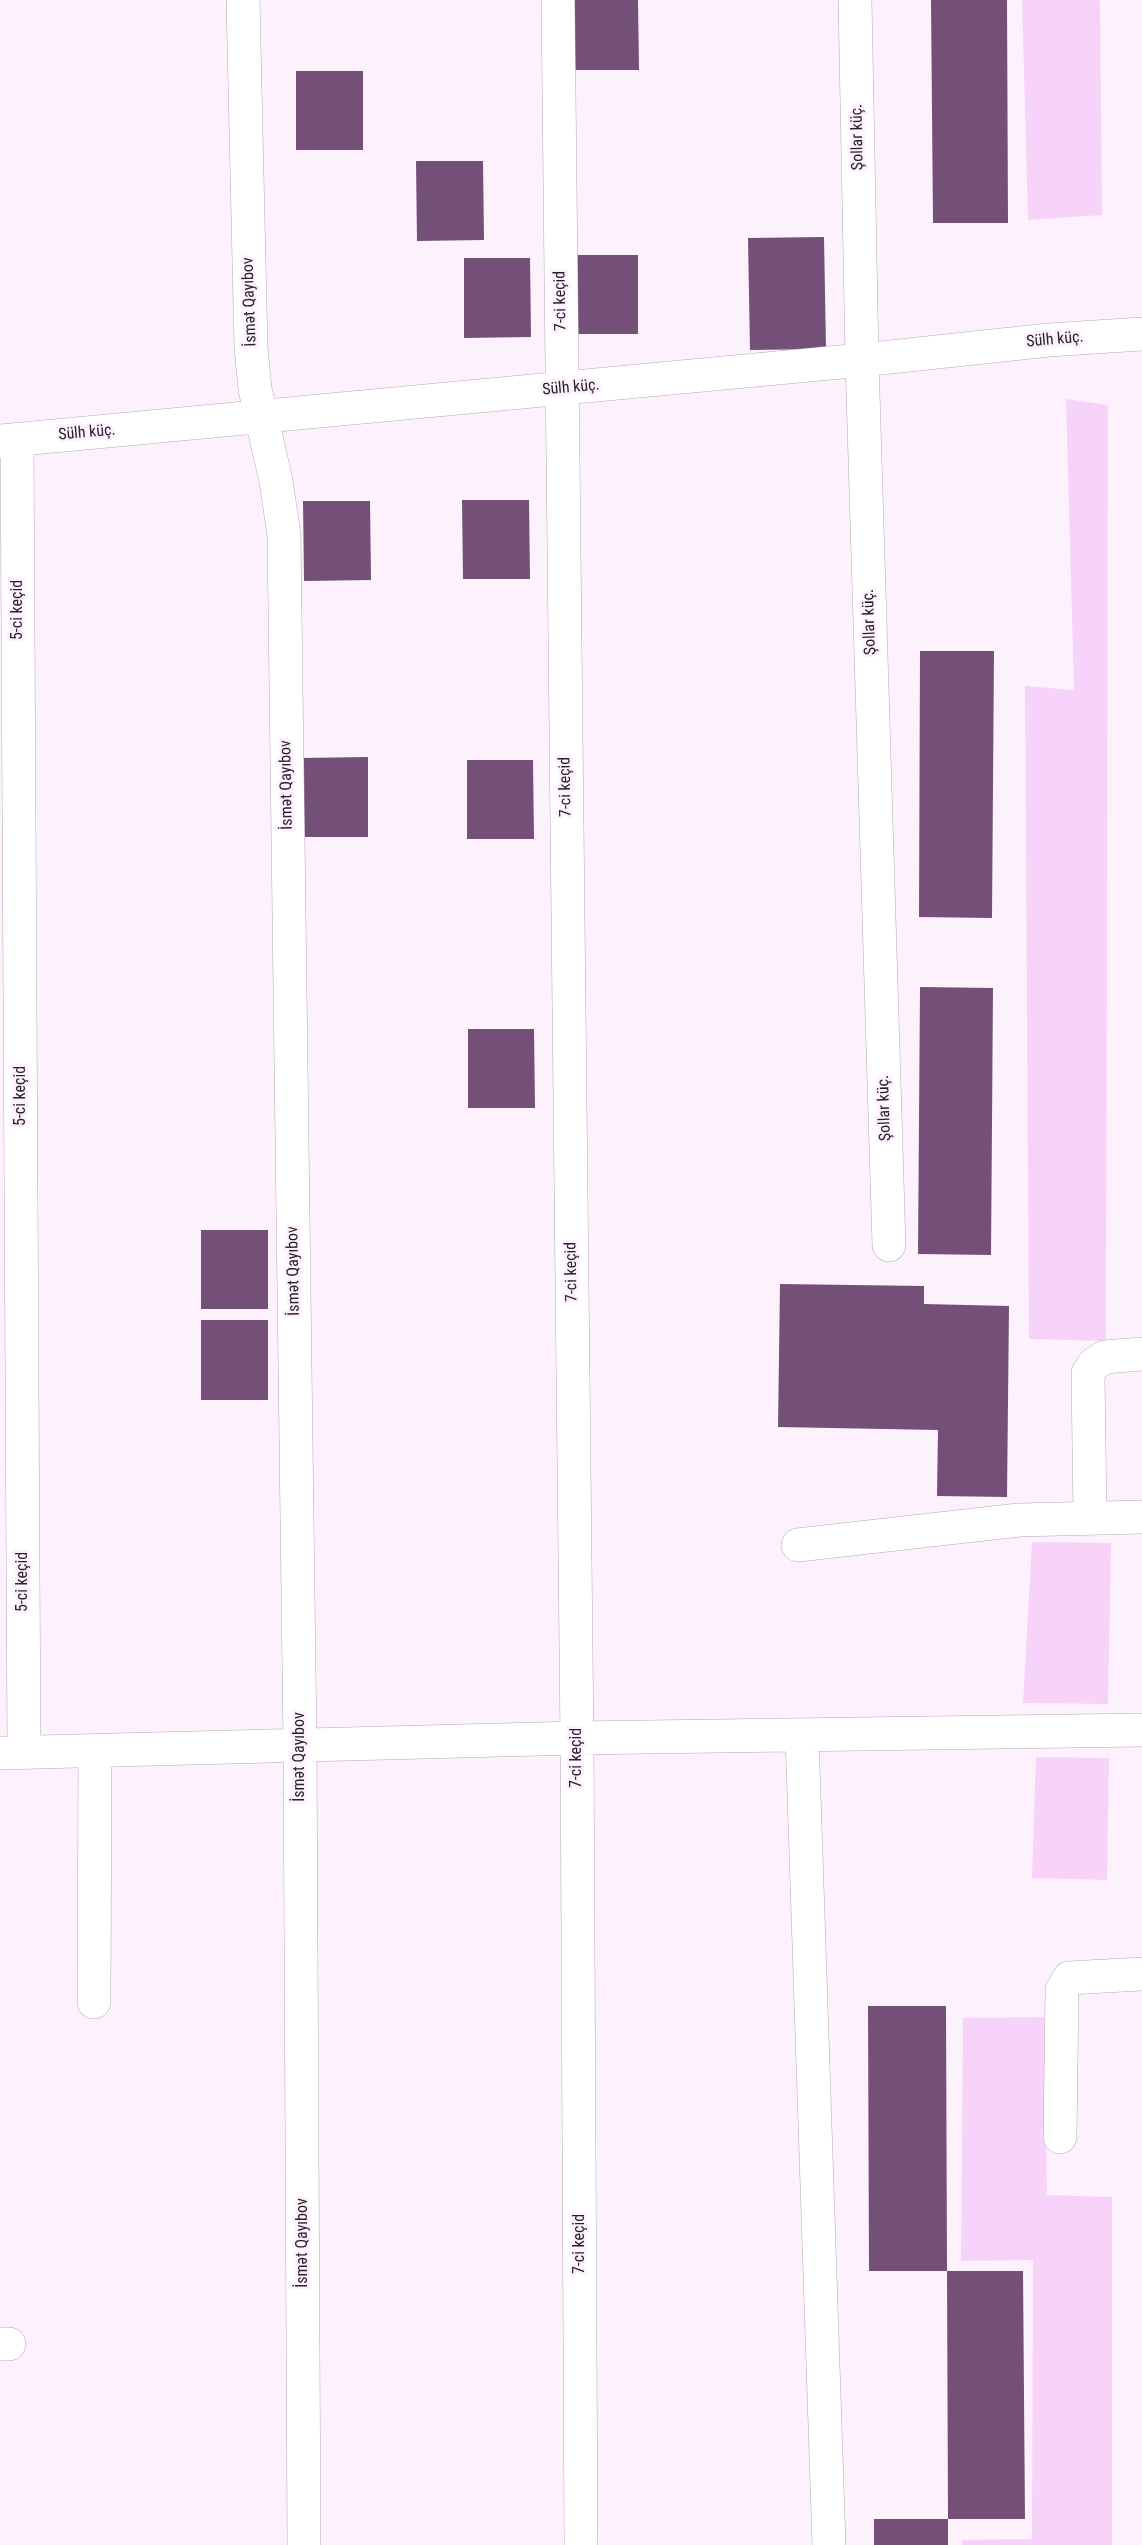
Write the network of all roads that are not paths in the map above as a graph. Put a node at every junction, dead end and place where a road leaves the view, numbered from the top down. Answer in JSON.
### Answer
{"nodes":[{"id":1,"x":243,"y":0,"type":"edge"},
{"id":2,"x":558,"y":0,"type":"edge"},
{"id":3,"x":855,"y":0,"type":"edge"},
{"id":4,"x":1142,"y":334,"type":"edge"},
{"id":5,"x":862,"y":360,"type":"junction"},
{"id":6,"x":562,"y":389,"type":"junction"},
{"id":7,"x":261,"y":417,"type":"junction"},
{"id":8,"x":8,"y":440,"type":"edge"},
{"id":9,"x":889,"y":1245,"type":"dead end"},
{"id":10,"x":1142,"y":1354,"type":"edge"},
{"id":11,"x":1090,"y":1517,"type":"junction"},
{"id":12,"x":1142,"y":1517,"type":"edge"},
{"id":13,"x":798,"y":1545,"type":"dead end"},
{"id":14,"x":1142,"y":1730,"type":"edge"},
{"id":15,"x":802,"y":1735,"type":"junction"},
{"id":16,"x":577,"y":1737,"type":"junction"},
{"id":17,"x":300,"y":1744,"type":"junction"},
{"id":18,"x":95,"y":1750,"type":"junction"},
{"id":19,"x":12,"y":1752,"type":"edge"},
{"id":20,"x":1142,"y":1974,"type":"edge"},
{"id":21,"x":94,"y":2002,"type":"dead end"},
{"id":22,"x":1060,"y":2137,"type":"dead end"},
{"id":23,"x":304,"y":2545,"type":"edge"},
{"id":24,"x":581,"y":2545,"type":"edge"},
{"id":25,"x":829,"y":2545,"type":"edge"}],
"edges":[{"from":1,"to":7,"type":"street","name":"İsmət Qayıbov"},
{"from":2,"to":6,"type":"street","name":"7-ci keçid"},
{"from":3,"to":5,"type":"street","name":"Şollar küç."},
{"from":4,"to":5,"type":"street","name":"Sülh küç."},
{"from":5,"to":6,"type":"street","name":"Sülh küç."},
{"from":5,"to":9,"type":"street","name":"Şollar küç."},
{"from":6,"to":7,"type":"street","name":"Sülh küç."},
{"from":6,"to":16,"type":"street","name":"7-ci keçid"},
{"from":7,"to":8,"type":"street","name":"Sülh küç."},
{"from":7,"to":17,"type":"street","name":"İsmət Qayıbov"},
{"from":8,"to":19,"type":"street","name":"5-ci keçid"},
{"from":10,"to":11,"type":"street"},
{"from":11,"to":12,"type":"street"},
{"from":11,"to":13,"type":"street"},
{"from":14,"to":15,"type":"street"},
{"from":15,"to":16,"type":"street"},
{"from":15,"to":25,"type":"street"},
{"from":16,"to":17,"type":"street"},
{"from":16,"to":24,"type":"street","name":"7-ci keçid"},
{"from":17,"to":18,"type":"street"},
{"from":17,"to":23,"type":"street","name":"İsmət Qayıbov"},
{"from":18,"to":19,"type":"street"},
{"from":18,"to":21,"type":"street"},
{"from":20,"to":22,"type":"street"}]}
